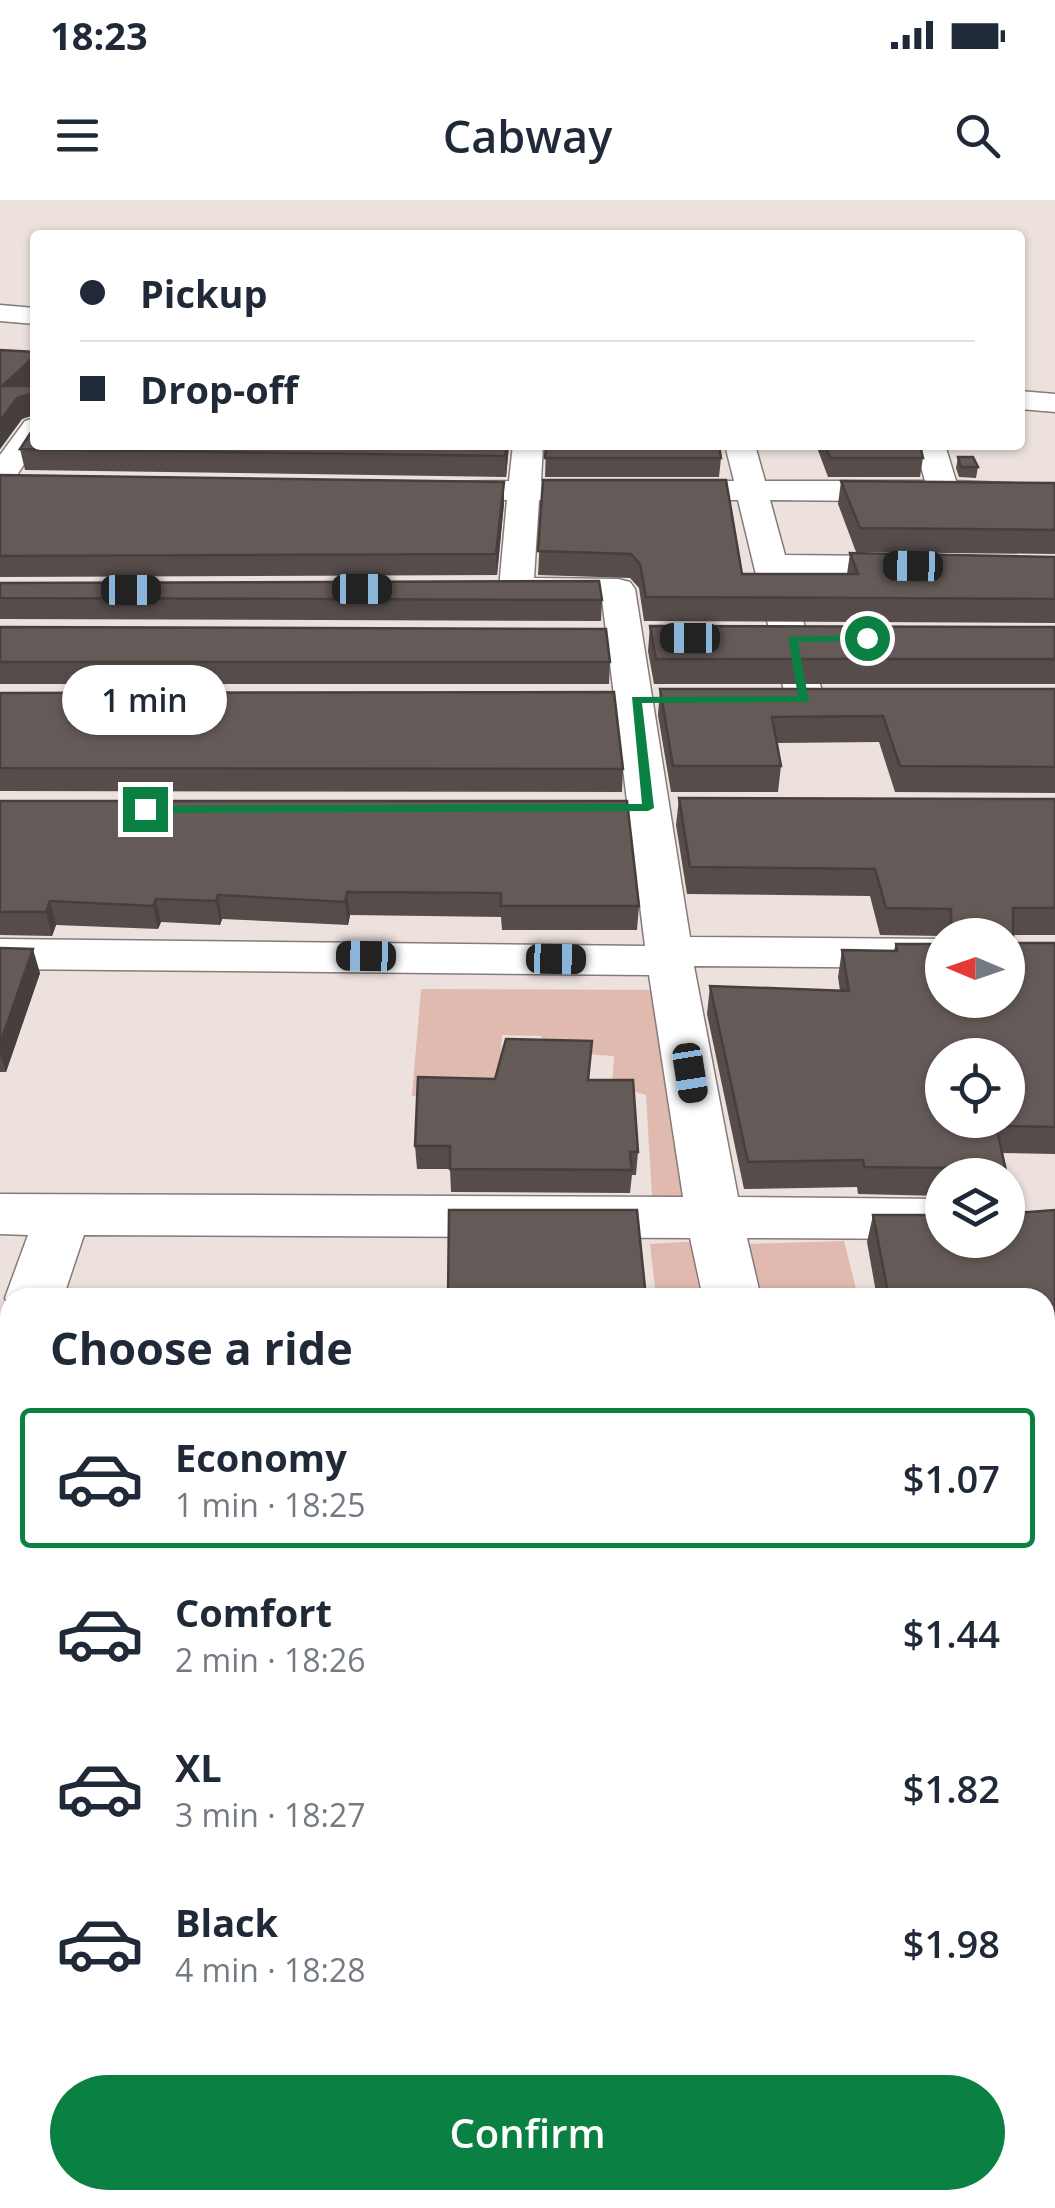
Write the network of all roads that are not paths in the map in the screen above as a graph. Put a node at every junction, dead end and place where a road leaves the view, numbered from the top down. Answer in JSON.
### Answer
{"nodes":[{"id":1,"x":0,"y":313,"type":"edge"},
{"id":2,"x":30,"y":316,"type":"edge"},
{"id":3,"x":1025,"y":400,"type":"edge"},
{"id":4,"x":1055,"y":403,"type":"edge"},
{"id":5,"x":29,"y":412,"type":"edge"},
{"id":6,"x":527,"y":450,"type":"edge"},
{"id":7,"x":741,"y":450,"type":"edge"},
{"id":8,"x":932,"y":450,"type":"edge"},
{"id":9,"x":0,"y":480,"type":"edge"},
{"id":10,"x":34,"y":484,"type":"edge"},
{"id":11,"x":393,"y":490,"type":"edge"},
{"id":12,"x":944,"y":490,"type":"junction"},
{"id":13,"x":523,"y":491,"type":"junction"},
{"id":14,"x":750,"y":492,"type":"junction"},
{"id":15,"x":1055,"y":494,"type":"edge"},
{"id":16,"x":771,"y":565,"type":"junction"},
{"id":17,"x":1055,"y":568,"type":"edge"},
{"id":18,"x":754,"y":639,"type":"edge"},
{"id":19,"x":792,"y":639,"type":"junction"},
{"id":20,"x":829,"y":639,"type":"edge"},
{"id":21,"x":804,"y":699,"type":"edge"},
{"id":22,"x":925,"y":952,"type":"edge"},
{"id":23,"x":0,"y":954,"type":"edge"},
{"id":24,"x":670,"y":961,"type":"junction"},
{"id":25,"x":0,"y":1214,"type":"edge"},
{"id":26,"x":62,"y":1216,"type":"junction"},
{"id":27,"x":714,"y":1218,"type":"junction"},
{"id":28,"x":925,"y":1219,"type":"edge"},
{"id":29,"x":37,"y":1288,"type":"edge"},
{"id":30,"x":730,"y":1288,"type":"edge"}],
"edges":[{"from":1,"to":2,"type":"street"},
{"from":3,"to":4,"type":"street"},
{"from":5,"to":9,"type":"street"},
{"from":6,"to":13,"type":"street"},
{"from":7,"to":14,"type":"street"},
{"from":8,"to":12,"type":"street"},
{"from":9,"to":10,"type":"street"},
{"from":11,"to":13,"type":"street"},
{"from":12,"to":14,"type":"street"},
{"from":12,"to":15,"type":"street"},
{"from":13,"to":14,"type":"street"},
{"from":13,"to":24,"type":"street"},
{"from":14,"to":16,"type":"street"},
{"from":16,"to":17,"type":"street"},
{"from":16,"to":19,"type":"street"},
{"from":18,"to":19,"type":"street"},
{"from":19,"to":20,"type":"street"},
{"from":19,"to":21,"type":"street"},
{"from":22,"to":24,"type":"street"},
{"from":23,"to":24,"type":"street"},
{"from":24,"to":27,"type":"street"},
{"from":25,"to":26,"type":"street"},
{"from":26,"to":27,"type":"street"},
{"from":26,"to":29,"type":"street"},
{"from":27,"to":28,"type":"street"},
{"from":27,"to":30,"type":"street"}]}
